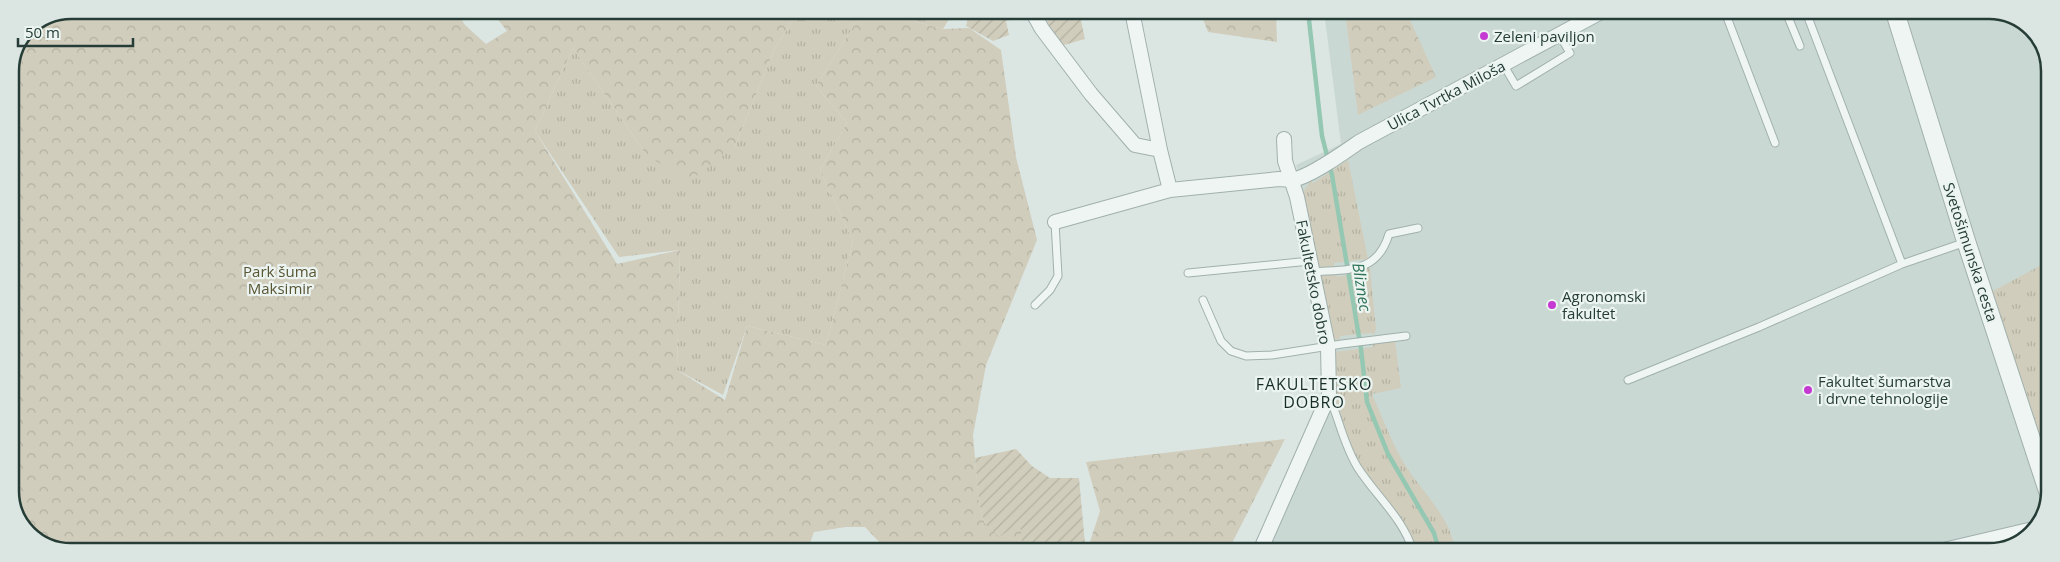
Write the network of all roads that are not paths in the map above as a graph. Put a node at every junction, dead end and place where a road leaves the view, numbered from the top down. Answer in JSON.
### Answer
{"nodes":[{"id":1,"x":1036,"y":19,"type":"edge"},
{"id":2,"x":1134,"y":19,"type":"edge"},
{"id":3,"x":1588,"y":19,"type":"edge"},
{"id":4,"x":1728,"y":19,"type":"edge"},
{"id":5,"x":1789,"y":19,"type":"edge"},
{"id":6,"x":1809,"y":19,"type":"edge"},
{"id":7,"x":1897,"y":19,"type":"edge"},
{"id":8,"x":1559,"y":34,"type":"junction"},
{"id":9,"x":1800,"y":46,"type":"dead end"},
{"id":10,"x":1503,"y":64,"type":"junction"},
{"id":11,"x":1284,"y":139,"type":"dead end"},
{"id":12,"x":1775,"y":143,"type":"dead end"},
{"id":13,"x":1160,"y":150,"type":"junction"},
{"id":14,"x":1292,"y":180,"type":"junction"},
{"id":15,"x":1170,"y":190,"type":"junction"},
{"id":16,"x":1055,"y":222,"type":"joint"},
{"id":17,"x":1418,"y":228,"type":"dead end"},
{"id":18,"x":1966,"y":241,"type":"junction"},
{"id":19,"x":1902,"y":264,"type":"junction"},
{"id":20,"x":1311,"y":267,"type":"junction"},
{"id":21,"x":1188,"y":273,"type":"dead end"},
{"id":22,"x":1203,"y":300,"type":"dead end"},
{"id":23,"x":1035,"y":305,"type":"dead end"},
{"id":24,"x":1406,"y":336,"type":"dead end"},
{"id":25,"x":1335,"y":345,"type":"junction"},
{"id":26,"x":1628,"y":380,"type":"dead end"},
{"id":27,"x":1329,"y":395,"type":"junction"},
{"id":28,"x":2041,"y":470,"type":"edge"},
{"id":29,"x":2021,"y":532,"type":"edge"},
{"id":30,"x":1264,"y":543,"type":"edge"},
{"id":31,"x":1410,"y":543,"type":"edge"},
{"id":32,"x":1973,"y":543,"type":"edge"}],
"edges":[{"from":1,"to":13,"type":"street"},
{"from":2,"to":13,"type":"street"},
{"from":3,"to":8,"type":"street","name":"Ulica Tvrtka Miloša"},
{"from":4,"to":12,"type":"lane"},
{"from":5,"to":9,"type":"lane"},
{"from":6,"to":19,"type":"lane"},
{"from":7,"to":18,"type":"street","name":"Svetošimunska cesta"},
{"from":8,"to":10,"type":"street","name":"Ulica Tvrtka Miloša"},
{"from":8,"to":10,"type":"lane"},
{"from":10,"to":14,"type":"street","name":"Ulica Tvrtka Miloša"},
{"from":11,"to":14,"type":"street","name":"Fakultetsko dobro"},
{"from":13,"to":15,"type":"street"},
{"from":14,"to":15,"type":"street"},
{"from":14,"to":20,"type":"street","name":"Fakultetsko dobro"},
{"from":15,"to":16,"type":"street"},
{"from":16,"to":23,"type":"lane"},
{"from":17,"to":20,"type":"lane"},
{"from":18,"to":19,"type":"lane"},
{"from":18,"to":28,"type":"street","name":"Svetošimunska cesta"},
{"from":19,"to":26,"type":"lane"},
{"from":20,"to":21,"type":"lane"},
{"from":20,"to":25,"type":"street","name":"Fakultetsko dobro"},
{"from":22,"to":25,"type":"lane"},
{"from":24,"to":25,"type":"lane"},
{"from":25,"to":27,"type":"street","name":"Fakultetsko dobro"},
{"from":27,"to":30,"type":"street","name":"Fakultetsko dobro"},
{"from":27,"to":31,"type":"lane"},
{"from":29,"to":32,"type":"street"}]}
